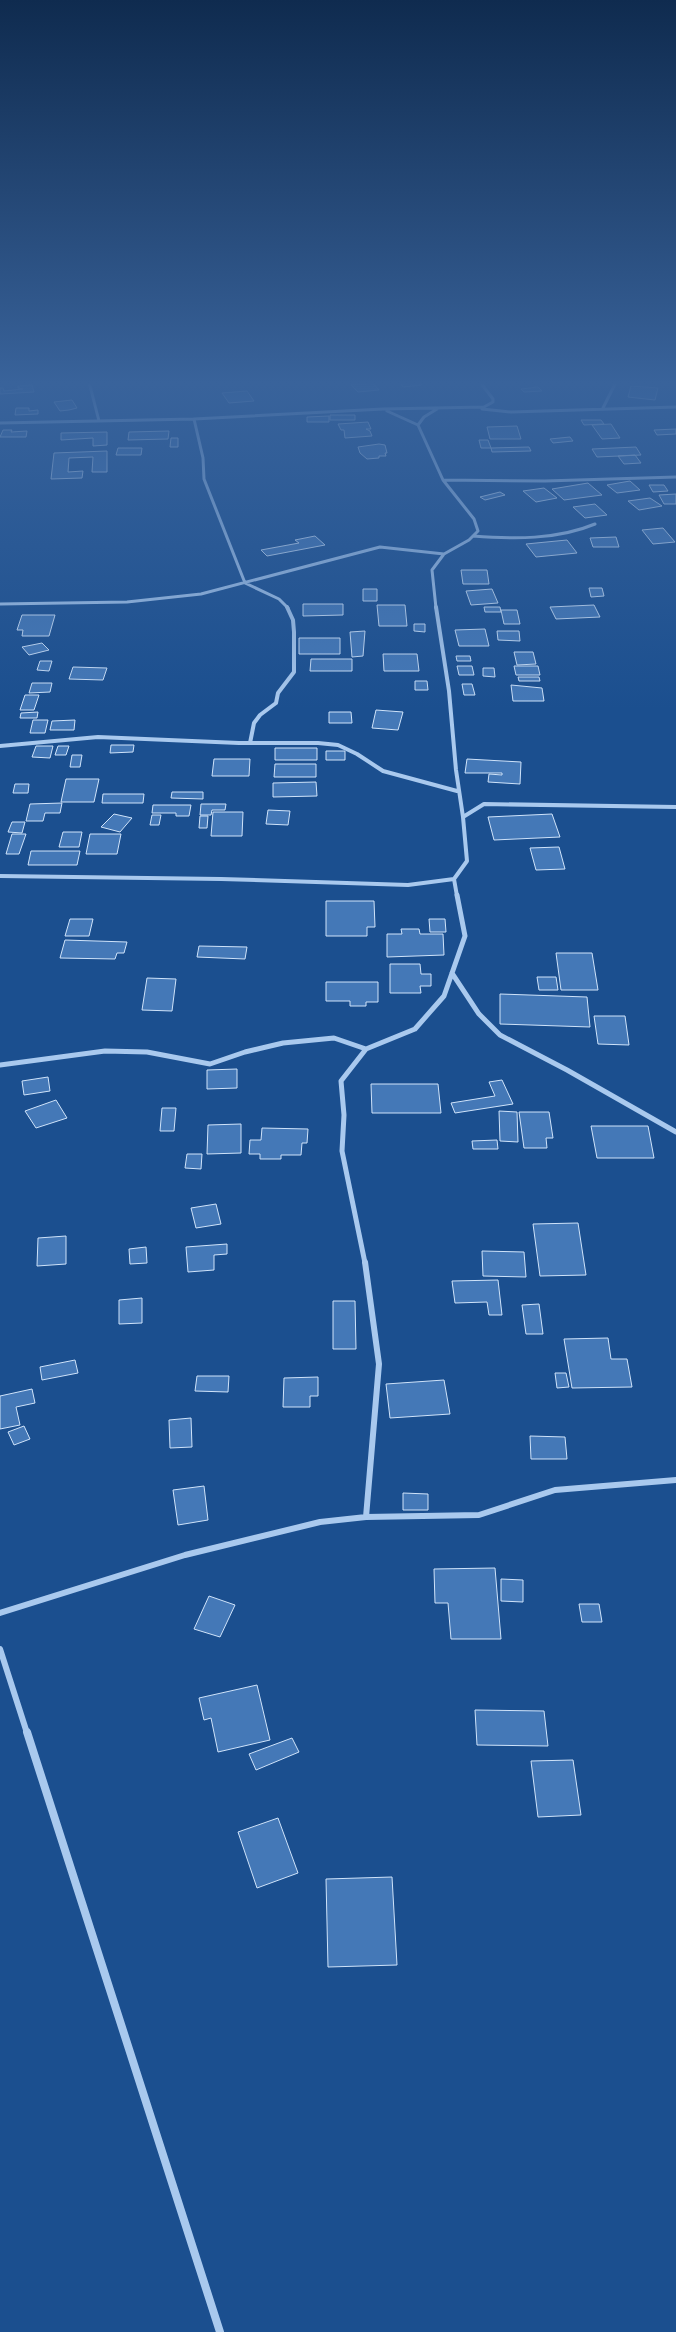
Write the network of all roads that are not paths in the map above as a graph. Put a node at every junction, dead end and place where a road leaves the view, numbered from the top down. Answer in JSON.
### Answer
{"nodes":[{"id":1,"x":208,"y":491,"type":"edge"},
{"id":2,"x":452,"y":491,"type":"edge"},
{"id":3,"x":595,"y":524,"type":"dead end"},
{"id":4,"x":473,"y":536,"type":"junction"},
{"id":5,"x":444,"y":554,"type":"junction"},
{"id":6,"x":245,"y":583,"type":"junction"},
{"id":7,"x":0,"y":604,"type":"edge"},
{"id":8,"x":250,"y":743,"type":"junction"},
{"id":9,"x":0,"y":746,"type":"edge"},
{"id":10,"x":458,"y":791,"type":"junction"},
{"id":11,"x":676,"y":807,"type":"edge"},
{"id":12,"x":463,"y":817,"type":"junction"},
{"id":13,"x":0,"y":876,"type":"edge"},
{"id":14,"x":454,"y":879,"type":"junction"},
{"id":15,"x":452,"y":973,"type":"junction"},
{"id":16,"x":366,"y":1049,"type":"junction"},
{"id":17,"x":0,"y":1065,"type":"edge"},
{"id":18,"x":676,"y":1132,"type":"edge"},
{"id":19,"x":676,"y":1480,"type":"edge"},
{"id":20,"x":366,"y":1517,"type":"junction"},
{"id":21,"x":0,"y":1613,"type":"edge"},
{"id":22,"x":0,"y":1649,"type":"edge"},
{"id":23,"x":220,"y":2332,"type":"edge"}],
"edges":[{"from":1,"to":6,"type":"street"},
{"from":2,"to":4,"type":"street"},
{"from":3,"to":4,"type":"street"},
{"from":4,"to":5,"type":"street"},
{"from":5,"to":6,"type":"street"},
{"from":5,"to":10,"type":"street"},
{"from":6,"to":7,"type":"street"},
{"from":6,"to":8,"type":"street"},
{"from":8,"to":9,"type":"street"},
{"from":8,"to":10,"type":"street"},
{"from":10,"to":12,"type":"street"},
{"from":11,"to":12,"type":"street"},
{"from":12,"to":14,"type":"street"},
{"from":13,"to":14,"type":"street"},
{"from":14,"to":15,"type":"street"},
{"from":15,"to":16,"type":"street"},
{"from":15,"to":18,"type":"street"},
{"from":16,"to":17,"type":"street"},
{"from":16,"to":20,"type":"street"},
{"from":19,"to":20,"type":"street"},
{"from":20,"to":21,"type":"street"},
{"from":22,"to":23,"type":"street"}]}
